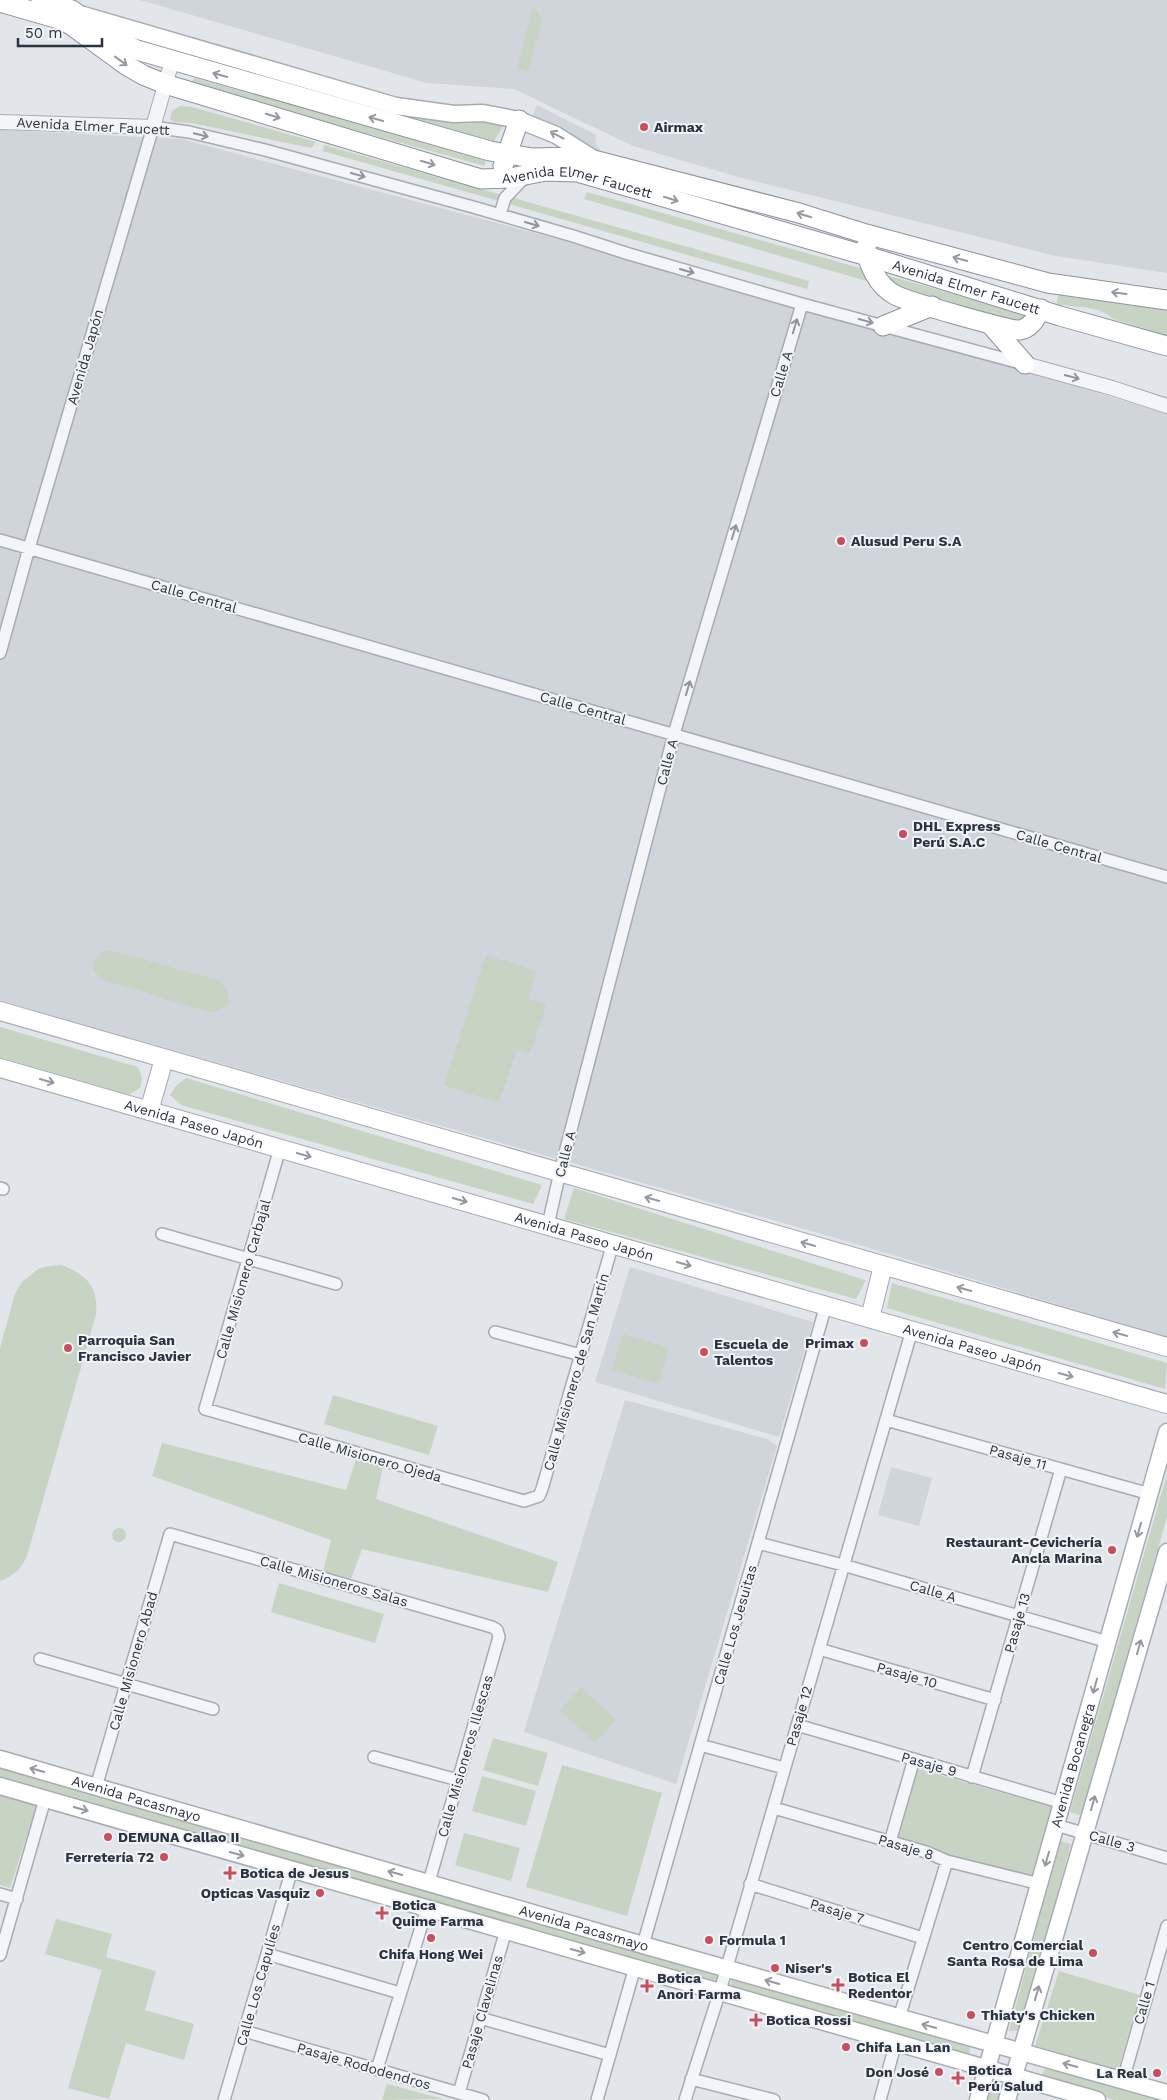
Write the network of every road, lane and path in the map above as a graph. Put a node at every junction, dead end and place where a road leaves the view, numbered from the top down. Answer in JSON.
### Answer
{"nodes":[{"id":1,"x":41,"y":0,"type":"edge"},
{"id":2,"x":0,"y":2,"type":"edge"},
{"id":3,"x":80,"y":14,"type":"junction"},
{"id":4,"x":172,"y":61,"type":"junction"},
{"id":5,"x":165,"y":84,"type":"junction"},
{"id":6,"x":520,"y":120,"type":"junction"},
{"id":7,"x":0,"y":122,"type":"edge"},
{"id":8,"x":153,"y":127,"type":"junction"},
{"id":9,"x":508,"y":154,"type":"junction"},
{"id":10,"x":596,"y":168,"type":"junction"},
{"id":11,"x":528,"y":174,"type":"junction"},
{"id":12,"x":487,"y":180,"type":"junction"},
{"id":13,"x":734,"y":196,"type":"junction"},
{"id":14,"x":500,"y":214,"type":"junction"},
{"id":15,"x":727,"y":216,"type":"junction"},
{"id":16,"x":866,"y":234,"type":"junction"},
{"id":17,"x":867,"y":256,"type":"junction"},
{"id":18,"x":1167,"y":300,"type":"edge"},
{"id":19,"x":802,"y":304,"type":"junction"},
{"id":20,"x":932,"y":306,"type":"junction"},
{"id":21,"x":1041,"y":309,"type":"junction"},
{"id":22,"x":990,"y":324,"type":"junction"},
{"id":23,"x":883,"y":326,"type":"junction"},
{"id":24,"x":1167,"y":346,"type":"edge"},
{"id":25,"x":1024,"y":364,"type":"junction"},
{"id":26,"x":1167,"y":406,"type":"edge"},
{"id":27,"x":0,"y":540,"type":"edge"},
{"id":28,"x":29,"y":548,"type":"junction"},
{"id":29,"x":0,"y":653,"type":"edge"},
{"id":30,"x":674,"y":734,"type":"junction"},
{"id":31,"x":1167,"y":877,"type":"edge"},
{"id":32,"x":0,"y":1011,"type":"edge"},
{"id":33,"x":164,"y":1059,"type":"junction"},
{"id":34,"x":0,"y":1068,"type":"edge"},
{"id":35,"x":150,"y":1110,"type":"junction"},
{"id":36,"x":280,"y":1148,"type":"junction"},
{"id":37,"x":560,"y":1172,"type":"junction"},
{"id":38,"x":548,"y":1225,"type":"junction"},
{"id":39,"x":162,"y":1234,"type":"dead end"},
{"id":40,"x":613,"y":1243,"type":"junction"},
{"id":41,"x":248,"y":1259,"type":"junction"},
{"id":42,"x":884,"y":1266,"type":"junction"},
{"id":43,"x":336,"y":1284,"type":"dead end"},
{"id":44,"x":826,"y":1305,"type":"junction"},
{"id":45,"x":870,"y":1318,"type":"junction"},
{"id":46,"x":912,"y":1330,"type":"junction"},
{"id":47,"x":495,"y":1332,"type":"dead end"},
{"id":48,"x":1167,"y":1347,"type":"edge"},
{"id":49,"x":580,"y":1355,"type":"junction"},
{"id":50,"x":1167,"y":1404,"type":"edge"},
{"id":51,"x":205,"y":1410,"type":"joint"},
{"id":52,"x":886,"y":1420,"type":"junction"},
{"id":53,"x":1167,"y":1432,"type":"edge"},
{"id":54,"x":1061,"y":1469,"type":"junction"},
{"id":55,"x":1150,"y":1494,"type":"junction"},
{"id":56,"x":534,"y":1498,"type":"joint"},
{"id":57,"x":170,"y":1534,"type":"joint"},
{"id":58,"x":758,"y":1543,"type":"junction"},
{"id":59,"x":1167,"y":1552,"type":"edge"},
{"id":60,"x":843,"y":1565,"type":"junction"},
{"id":61,"x":1019,"y":1616,"type":"junction"},
{"id":62,"x":497,"y":1630,"type":"joint"},
{"id":63,"x":1108,"y":1642,"type":"junction"},
{"id":64,"x":819,"y":1649,"type":"junction"},
{"id":65,"x":40,"y":1659,"type":"dead end"},
{"id":66,"x":126,"y":1684,"type":"junction"},
{"id":67,"x":995,"y":1700,"type":"junction"},
{"id":68,"x":213,"y":1709,"type":"dead end"},
{"id":69,"x":796,"y":1725,"type":"junction"},
{"id":70,"x":700,"y":1745,"type":"junction"},
{"id":71,"x":374,"y":1757,"type":"dead end"},
{"id":72,"x":0,"y":1759,"type":"edge"},
{"id":73,"x":914,"y":1759,"type":"junction"},
{"id":74,"x":784,"y":1768,"type":"junction"},
{"id":75,"x":972,"y":1777,"type":"junction"},
{"id":76,"x":458,"y":1780,"type":"junction"},
{"id":77,"x":0,"y":1786,"type":"edge"},
{"id":78,"x":96,"y":1787,"type":"junction"},
{"id":79,"x":45,"y":1799,"type":"junction"},
{"id":80,"x":1062,"y":1802,"type":"junction"},
{"id":81,"x":774,"y":1808,"type":"junction"},
{"id":82,"x":1056,"y":1825,"type":"junction"},
{"id":83,"x":1084,"y":1833,"type":"junction"},
{"id":84,"x":890,"y":1842,"type":"junction"},
{"id":85,"x":1167,"y":1858,"type":"edge"},
{"id":86,"x":947,"y":1861,"type":"junction"},
{"id":87,"x":292,"y":1869,"type":"junction"},
{"id":88,"x":429,"y":1882,"type":"junction"},
{"id":89,"x":750,"y":1884,"type":"junction"},
{"id":90,"x":1040,"y":1884,"type":"junction"},
{"id":91,"x":0,"y":1894,"type":"edge"},
{"id":92,"x":17,"y":1899,"type":"junction"},
{"id":93,"x":426,"y":1908,"type":"junction"},
{"id":94,"x":553,"y":1919,"type":"junction"},
{"id":95,"x":1167,"y":1926,"type":"edge"},
{"id":96,"x":506,"y":1930,"type":"junction"},
{"id":97,"x":923,"y":1938,"type":"junction"},
{"id":98,"x":547,"y":1942,"type":"junction"},
{"id":99,"x":643,"y":1945,"type":"junction"},
{"id":100,"x":267,"y":1954,"type":"junction"},
{"id":101,"x":0,"y":1955,"type":"edge"},
{"id":102,"x":635,"y":1968,"type":"junction"},
{"id":103,"x":726,"y":1968,"type":"junction"},
{"id":104,"x":400,"y":1992,"type":"junction"},
{"id":105,"x":720,"y":1992,"type":"junction"},
{"id":106,"x":480,"y":2018,"type":"junction"},
{"id":107,"x":899,"y":2018,"type":"junction"},
{"id":108,"x":244,"y":2032,"type":"junction"},
{"id":109,"x":896,"y":2042,"type":"junction"},
{"id":110,"x":995,"y":2044,"type":"junction"},
{"id":111,"x":1020,"y":2051,"type":"junction"},
{"id":112,"x":610,"y":2055,"type":"junction"},
{"id":113,"x":988,"y":2068,"type":"junction"},
{"id":114,"x":377,"y":2069,"type":"junction"},
{"id":115,"x":1014,"y":2075,"type":"junction"},
{"id":116,"x":691,"y":2079,"type":"junction"},
{"id":117,"x":1122,"y":2080,"type":"junction"},
{"id":118,"x":459,"y":2093,"type":"junction"},
{"id":119,"x":1167,"y":2093,"type":"edge"},
{"id":120,"x":224,"y":2100,"type":"edge"},
{"id":121,"x":483,"y":2100,"type":"edge"},
{"id":122,"x":597,"y":2100,"type":"edge"},
{"id":123,"x":685,"y":2100,"type":"edge"},
{"id":124,"x":774,"y":2100,"type":"edge"},
{"id":125,"x":880,"y":2100,"type":"edge"},
{"id":126,"x":978,"y":2100,"type":"edge"},
{"id":127,"x":1007,"y":2100,"type":"edge"},
{"id":128,"x":1097,"y":2100,"type":"edge"}],
"edges":[{"from":1,"to":3,"type":"highway","name":"Avenida Elmer Faucett"},
{"from":2,"to":5,"type":"highway","name":"Avenida Elmer Faucett","one_way":true},
{"from":3,"to":4,"type":"highway","name":"Avenida Elmer Faucett"},
{"from":3,"to":6,"type":"main road","name":"Avenida Elmer Faucett"},
{"from":4,"to":5,"type":"street","name":"Avenida Japón"},
{"from":9,"to":4,"type":"highway","name":"Avenida Elmer Faucett","one_way":true},
{"from":5,"to":8,"type":"street","name":"Avenida Japón"},
{"from":5,"to":12,"type":"highway","name":"Avenida Elmer Faucett","one_way":true},
{"from":6,"to":9,"type":"highway"},
{"from":10,"to":6,"type":"main road","name":"Avenida Elmer Faucett","one_way":true},
{"from":7,"to":8,"type":"street","name":"Avenida Elmer Faucett"},
{"from":8,"to":14,"type":"street","name":"Avenida Elmer Faucett","one_way":true},
{"from":8,"to":28,"type":"street","name":"Avenida Japón"},
{"from":9,"to":10,"type":"highway","name":"Avenida Elmer Faucett"},
{"from":9,"to":12,"type":"highway"},
{"from":10,"to":11,"type":"highway","name":"Avenida Elmer Faucett"},
{"from":10,"to":13,"type":"highway","name":"Avenida Elmer Faucett"},
{"from":10,"to":15,"type":"highway","name":"Avenida Elmer Faucett","one_way":true},
{"from":11,"to":12,"type":"highway","name":"Avenida Elmer Faucett"},
{"from":11,"to":14,"type":"street"},
{"from":13,"to":15,"type":"highway"},
{"from":16,"to":13,"type":"highway","name":"Avenida Elmer Faucett","one_way":true},
{"from":14,"to":19,"type":"street","name":"Avenida Elmer Faucett","one_way":true},
{"from":15,"to":17,"type":"highway","name":"Avenida Elmer Faucett"},
{"from":16,"to":17,"type":"highway"},
{"from":18,"to":16,"type":"highway","name":"Avenida Elmer Faucett","one_way":true},
{"from":17,"to":20,"type":"highway"},
{"from":17,"to":21,"type":"highway","name":"Avenida Elmer Faucett"},
{"from":19,"to":23,"type":"street","name":"Avenida Elmer Faucett","one_way":true},
{"from":30,"to":19,"type":"street","name":"Calle A","one_way":true},
{"from":20,"to":22,"type":"highway"},
{"from":20,"to":23,"type":"highway"},
{"from":21,"to":22,"type":"highway"},
{"from":21,"to":24,"type":"highway","name":"Avenida Elmer Faucett"},
{"from":22,"to":25,"type":"highway"},
{"from":23,"to":25,"type":"street","name":"Avenida Elmer Faucett"},
{"from":25,"to":26,"type":"street","name":"Avenida Elmer Faucett","one_way":true},
{"from":27,"to":28,"type":"street","name":"Calle Central"},
{"from":28,"to":29,"type":"street","name":"Avenida Japón"},
{"from":28,"to":30,"type":"street","name":"Calle Central"},
{"from":30,"to":31,"type":"street","name":"Calle Central"},
{"from":30,"to":37,"type":"street","name":"Calle A"},
{"from":32,"to":33,"type":"main road"},
{"from":33,"to":35,"type":"main road"},
{"from":33,"to":37,"type":"main road"},
{"from":34,"to":35,"type":"main road","name":"Avenida Paseo Japón","one_way":true},
{"from":35,"to":36,"type":"main road","name":"Avenida Paseo Japón"},
{"from":36,"to":38,"type":"main road","name":"Avenida Paseo Japón","one_way":true},
{"from":36,"to":41,"type":"street","name":"Calle Misionero Carbajal"},
{"from":37,"to":38,"type":"street","name":"Calle A"},
{"from":42,"to":37,"type":"main road","one_way":true},
{"from":38,"to":40,"type":"main road","name":"Avenida Paseo Japón"},
{"from":39,"to":41,"type":"street"},
{"from":40,"to":44,"type":"main road","name":"Avenida Paseo Japón","one_way":true},
{"from":40,"to":49,"type":"street","name":"Calle Misionero de San Martín"},
{"from":41,"to":43,"type":"street"},
{"from":41,"to":51,"type":"street","name":"Calle Misionero Carbajal"},
{"from":42,"to":45,"type":"main road"},
{"from":48,"to":42,"type":"main road","one_way":true},
{"from":44,"to":45,"type":"main road","name":"Avenida Paseo Japón"},
{"from":44,"to":58,"type":"street","name":"Calle Los Jesuitas"},
{"from":45,"to":46,"type":"main road","name":"Avenida Paseo Japón"},
{"from":46,"to":50,"type":"main road","name":"Avenida Paseo Japón","one_way":true},
{"from":46,"to":52,"type":"street","name":"Pasaje 12"},
{"from":47,"to":49,"type":"street"},
{"from":49,"to":56,"type":"street","name":"Calle Misionero de San Martín"},
{"from":51,"to":56,"type":"street","name":"Calle Misionero Ojeda"},
{"from":52,"to":54,"type":"street","name":"Pasaje 11"},
{"from":52,"to":60,"type":"street","name":"Pasaje 12"},
{"from":53,"to":55,"type":"main road","name":"Avenida Bocanegra"},
{"from":54,"to":55,"type":"street","name":"Pasaje 11"},
{"from":54,"to":61,"type":"street","name":"Pasaje 13"},
{"from":55,"to":63,"type":"main road","name":"Avenida Bocanegra","one_way":true},
{"from":57,"to":62,"type":"street","name":"Calle Misioneros Salas"},
{"from":57,"to":66,"type":"street","name":"Calle Misionero Abad"},
{"from":58,"to":60,"type":"street","name":"Calle A"},
{"from":58,"to":70,"type":"street","name":"Calle Los Jesuitas"},
{"from":83,"to":59,"type":"main road","one_way":true},
{"from":60,"to":61,"type":"street","name":"Calle A"},
{"from":60,"to":64,"type":"street","name":"Pasaje 12"},
{"from":61,"to":63,"type":"street","name":"Calle A"},
{"from":61,"to":67,"type":"street","name":"Pasaje 13"},
{"from":62,"to":76,"type":"street","name":"Calle Misioneros Illescas"},
{"from":63,"to":80,"type":"main road","name":"Avenida Bocanegra","one_way":true},
{"from":64,"to":67,"type":"street","name":"Pasaje 10"},
{"from":64,"to":69,"type":"street","name":"Pasaje 12"},
{"from":65,"to":66,"type":"street"},
{"from":66,"to":68,"type":"street"},
{"from":66,"to":78,"type":"street","name":"Calle Misionero Abad"},
{"from":67,"to":75,"type":"street","name":"Pasaje 13"},
{"from":69,"to":73,"type":"street","name":"Pasaje 9"},
{"from":69,"to":74,"type":"street","name":"Pasaje 12"},
{"from":70,"to":74,"type":"street"},
{"from":70,"to":99,"type":"street","name":"Calle Los Jesuitas"},
{"from":71,"to":76,"type":"street"},
{"from":78,"to":72,"type":"main road","name":"Avenida Pacasmayo","one_way":true},
{"from":73,"to":75,"type":"street","name":"Pasaje 9"},
{"from":73,"to":84,"type":"street"},
{"from":74,"to":81,"type":"street","name":"Pasaje 12"},
{"from":75,"to":80,"type":"street","name":"Pasaje 9"},
{"from":76,"to":88,"type":"street","name":"Calle Misioneros Illescas"},
{"from":77,"to":79,"type":"main road","name":"Avenida Pacasmayo"},
{"from":88,"to":78,"type":"main road","name":"Avenida Pacasmayo","one_way":true},
{"from":79,"to":87,"type":"main road","name":"Avenida Pacasmayo","one_way":true},
{"from":79,"to":92,"type":"street"},
{"from":80,"to":82,"type":"main road","name":"Avenida Bocanegra"},
{"from":81,"to":84,"type":"street","name":"Pasaje 8"},
{"from":81,"to":89,"type":"street","name":"Pasaje 12"},
{"from":82,"to":83,"type":"street","name":"Calle 3"},
{"from":82,"to":90,"type":"main road","name":"Avenida Bocanegra","one_way":true},
{"from":83,"to":85,"type":"street","name":"Calle 3"},
{"from":111,"to":83,"type":"main road","one_way":true},
{"from":84,"to":86,"type":"street","name":"Pasaje 8"},
{"from":86,"to":90,"type":"street","name":"Pasaje 8"},
{"from":86,"to":97,"type":"street"},
{"from":87,"to":93,"type":"main road","name":"Avenida Pacasmayo"},
{"from":87,"to":100,"type":"street","name":"Calle Los Capulíes"},
{"from":88,"to":94,"type":"main road","name":"Avenida Pacasmayo"},
{"from":89,"to":97,"type":"street","name":"Pasaje 7"},
{"from":89,"to":103,"type":"street","name":"Pasaje 12"},
{"from":90,"to":110,"type":"main road","name":"Avenida Bocanegra"},
{"from":91,"to":92,"type":"street"},
{"from":92,"to":101,"type":"street"},
{"from":93,"to":96,"type":"main road","name":"Avenida Pacasmayo"},
{"from":93,"to":104,"type":"street"},
{"from":94,"to":98,"type":"main road"},
{"from":94,"to":99,"type":"main road","name":"Avenida Pacasmayo"},
{"from":95,"to":117,"type":"street","name":"Calle 1"},
{"from":96,"to":98,"type":"main road","name":"Avenida Pacasmayo"},
{"from":96,"to":106,"type":"street","name":"Pasaje Clavelinas"},
{"from":97,"to":107,"type":"street"},
{"from":98,"to":102,"type":"main road","name":"Avenida Pacasmayo","one_way":true},
{"from":99,"to":103,"type":"main road","name":"Avenida Pacasmayo"},
{"from":100,"to":104,"type":"street"},
{"from":100,"to":108,"type":"street","name":"Calle Los Capulíes"},
{"from":102,"to":105,"type":"main road","name":"Avenida Pacasmayo"},
{"from":102,"to":112,"type":"street"},
{"from":103,"to":105,"type":"street","name":"Pasaje 12"},
{"from":107,"to":103,"type":"main road","name":"Avenida Pacasmayo","one_way":true},
{"from":104,"to":114,"type":"street"},
{"from":105,"to":109,"type":"main road","name":"Avenida Pacasmayo"},
{"from":105,"to":116,"type":"street","name":"Pasaje 12"},
{"from":106,"to":112,"type":"street"},
{"from":106,"to":118,"type":"street","name":"Pasaje Clavelinas"},
{"from":110,"to":107,"type":"main road","name":"Avenida Pacasmayo","one_way":true},
{"from":108,"to":114,"type":"street","name":"Pasaje Rododendros"},
{"from":108,"to":120,"type":"street","name":"Calle Los Capulíes"},
{"from":109,"to":113,"type":"main road","name":"Avenida Pacasmayo"},
{"from":109,"to":125,"type":"street"},
{"from":110,"to":111,"type":"main road","name":"Avenida Pacasmayo"},
{"from":110,"to":113,"type":"main road","name":"Avenida Bocanegra"},
{"from":111,"to":115,"type":"main road"},
{"from":117,"to":111,"type":"main road","name":"Avenida Pacasmayo","one_way":true},
{"from":112,"to":122,"type":"street"},
{"from":113,"to":115,"type":"main road","name":"Avenida Pacasmayo"},
{"from":113,"to":126,"type":"main road","name":"Avenida Bocanegra"},
{"from":114,"to":118,"type":"street","name":"Pasaje Rododendros"},
{"from":115,"to":127,"type":"main road"},
{"from":115,"to":128,"type":"main road","name":"Avenida Pacasmayo"},
{"from":116,"to":123,"type":"street","name":"Pasaje 12"},
{"from":116,"to":124,"type":"street"},
{"from":117,"to":119,"type":"main road","name":"Avenida Pacasmayo"},
{"from":118,"to":121,"type":"street","name":"Pasaje Rododendros"}]}
